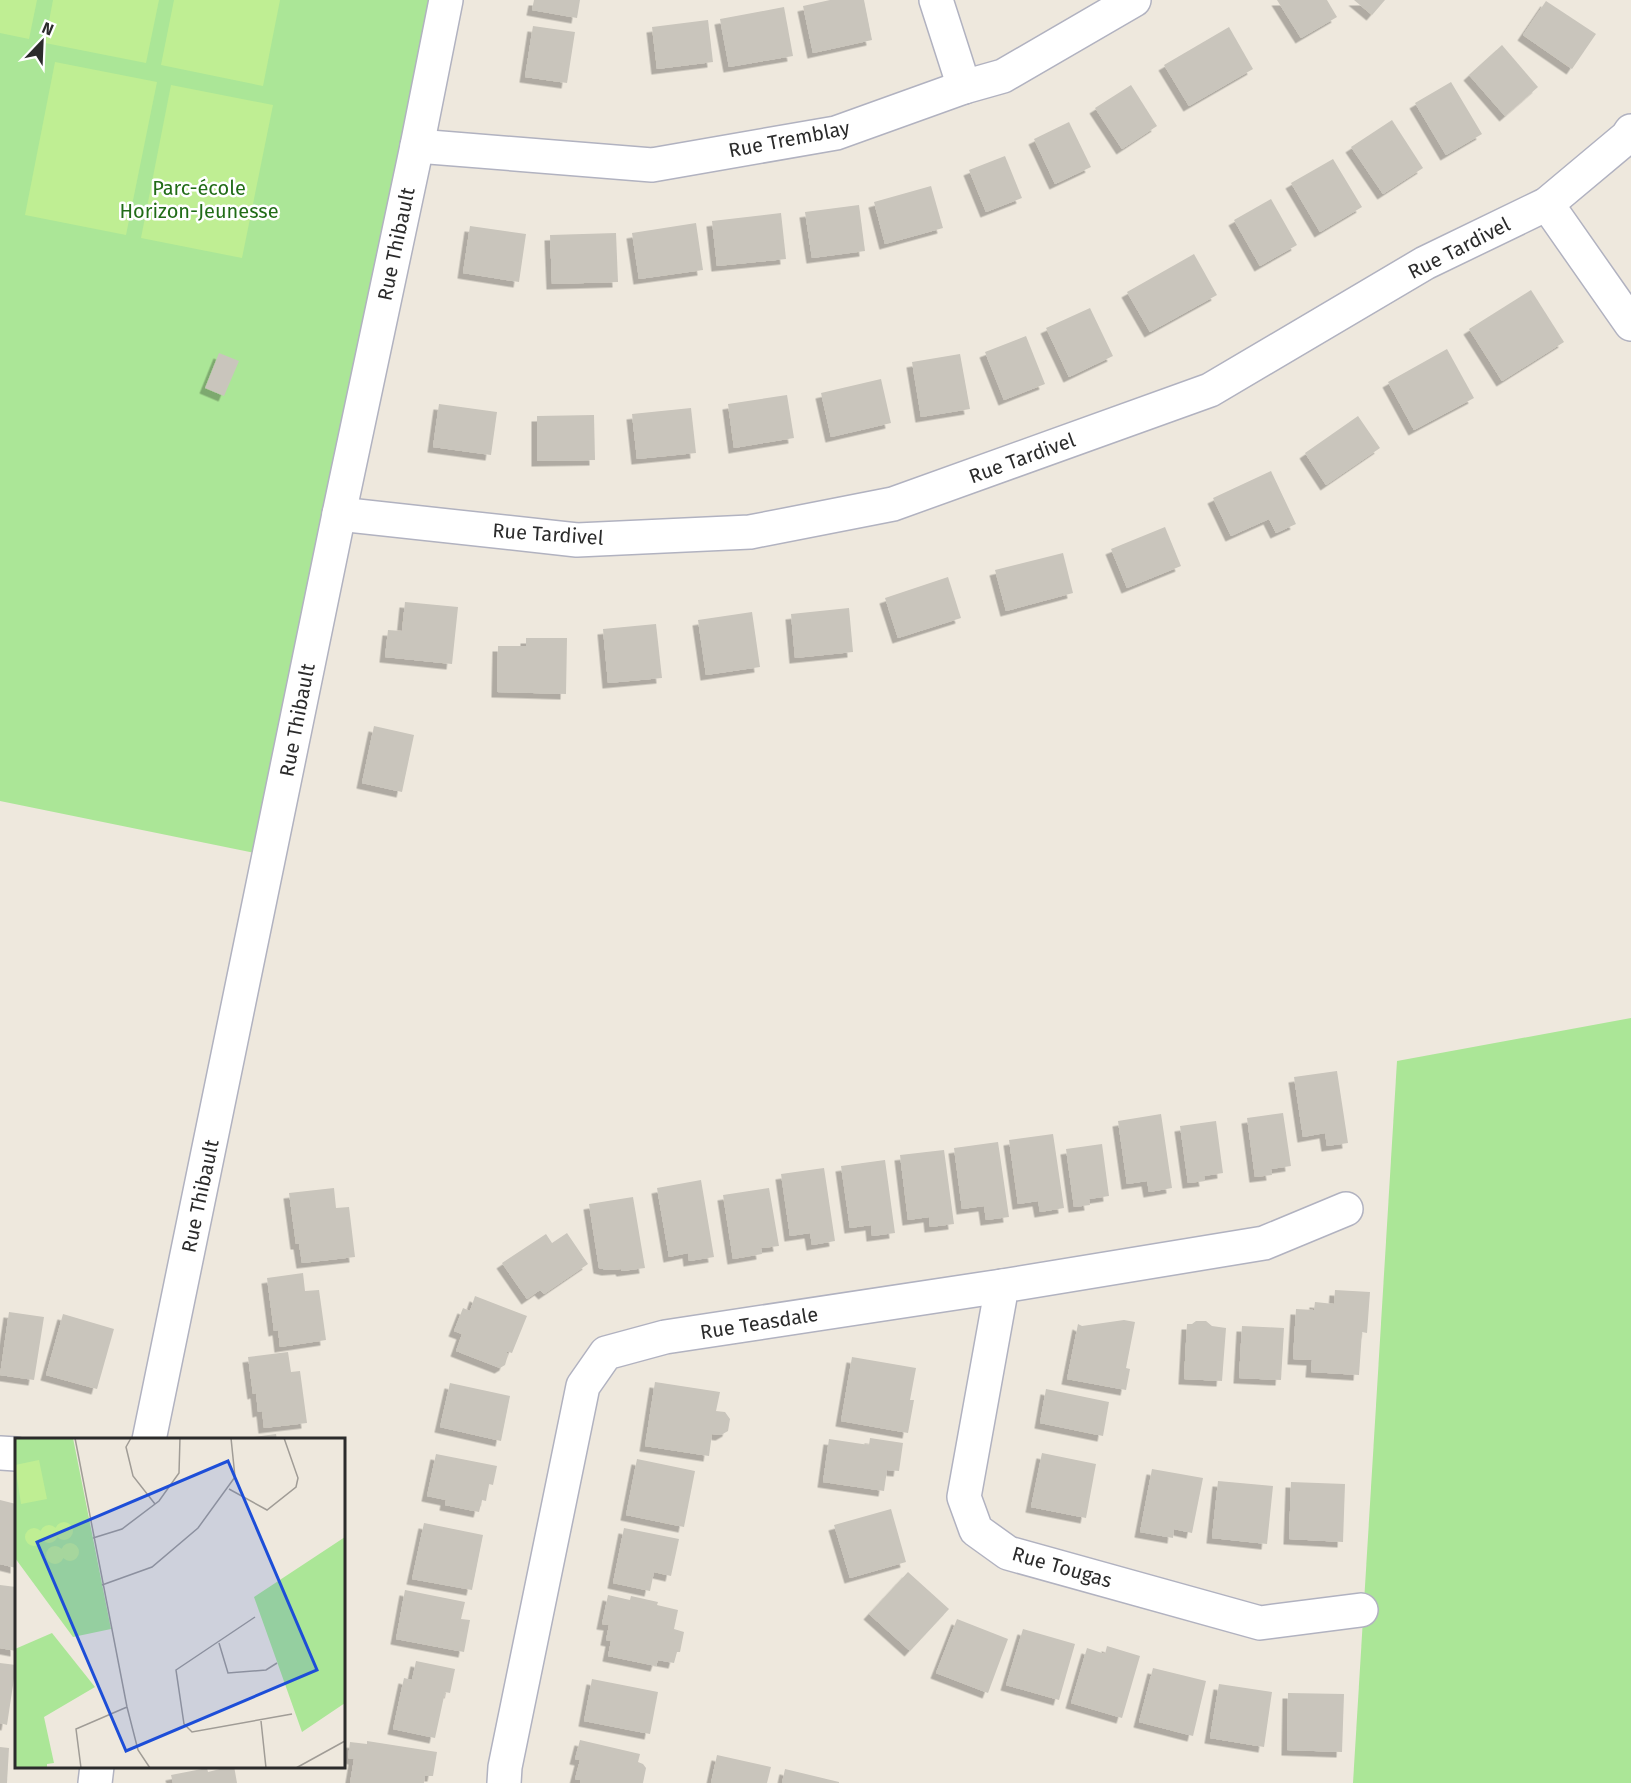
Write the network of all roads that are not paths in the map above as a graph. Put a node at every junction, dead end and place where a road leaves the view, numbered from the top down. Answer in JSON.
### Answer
{"nodes":[{"id":1,"x":446,"y":0,"type":"edge"},
{"id":2,"x":936,"y":0,"type":"edge"},
{"id":3,"x":1134,"y":0,"type":"edge"},
{"id":4,"x":964,"y":87,"type":"junction"},
{"id":5,"x":1631,"y":131,"type":"edge"},
{"id":6,"x":417,"y":146,"type":"junction"},
{"id":7,"x":1547,"y":204,"type":"junction"},
{"id":8,"x":1631,"y":324,"type":"edge"},
{"id":9,"x":339,"y":514,"type":"junction"},
{"id":10,"x":1346,"y":1209,"type":"dead end"},
{"id":11,"x":1002,"y":1286,"type":"junction"},
{"id":12,"x":150,"y":1438,"type":"edge"},
{"id":13,"x":0,"y":1453,"type":"edge"},
{"id":14,"x":15,"y":1454,"type":"edge"},
{"id":15,"x":1361,"y":1610,"type":"dead end"},
{"id":16,"x":97,"y":1768,"type":"edge"},
{"id":17,"x":94,"y":1783,"type":"edge"},
{"id":18,"x":504,"y":1783,"type":"edge"}],
"edges":[{"from":1,"to":6,"type":"street","name":"Rue Thibault"},
{"from":2,"to":4,"type":"street"},
{"from":3,"to":4,"type":"street","name":"Rue Tremblay"},
{"from":4,"to":6,"type":"street","name":"Rue Tremblay"},
{"from":5,"to":7,"type":"street","name":"Rue Tardivel"},
{"from":6,"to":9,"type":"street","name":"Rue Thibault"},
{"from":7,"to":8,"type":"street"},
{"from":7,"to":9,"type":"street","name":"Rue Tardivel"},
{"from":9,"to":12,"type":"street","name":"Rue Thibault"},
{"from":10,"to":11,"type":"street","name":"Rue Teasdale"},
{"from":11,"to":15,"type":"street","name":"Rue Tougas"},
{"from":11,"to":18,"type":"street","name":"Rue Teasdale"},
{"from":13,"to":14,"type":"street"},
{"from":16,"to":17,"type":"street"}]}
